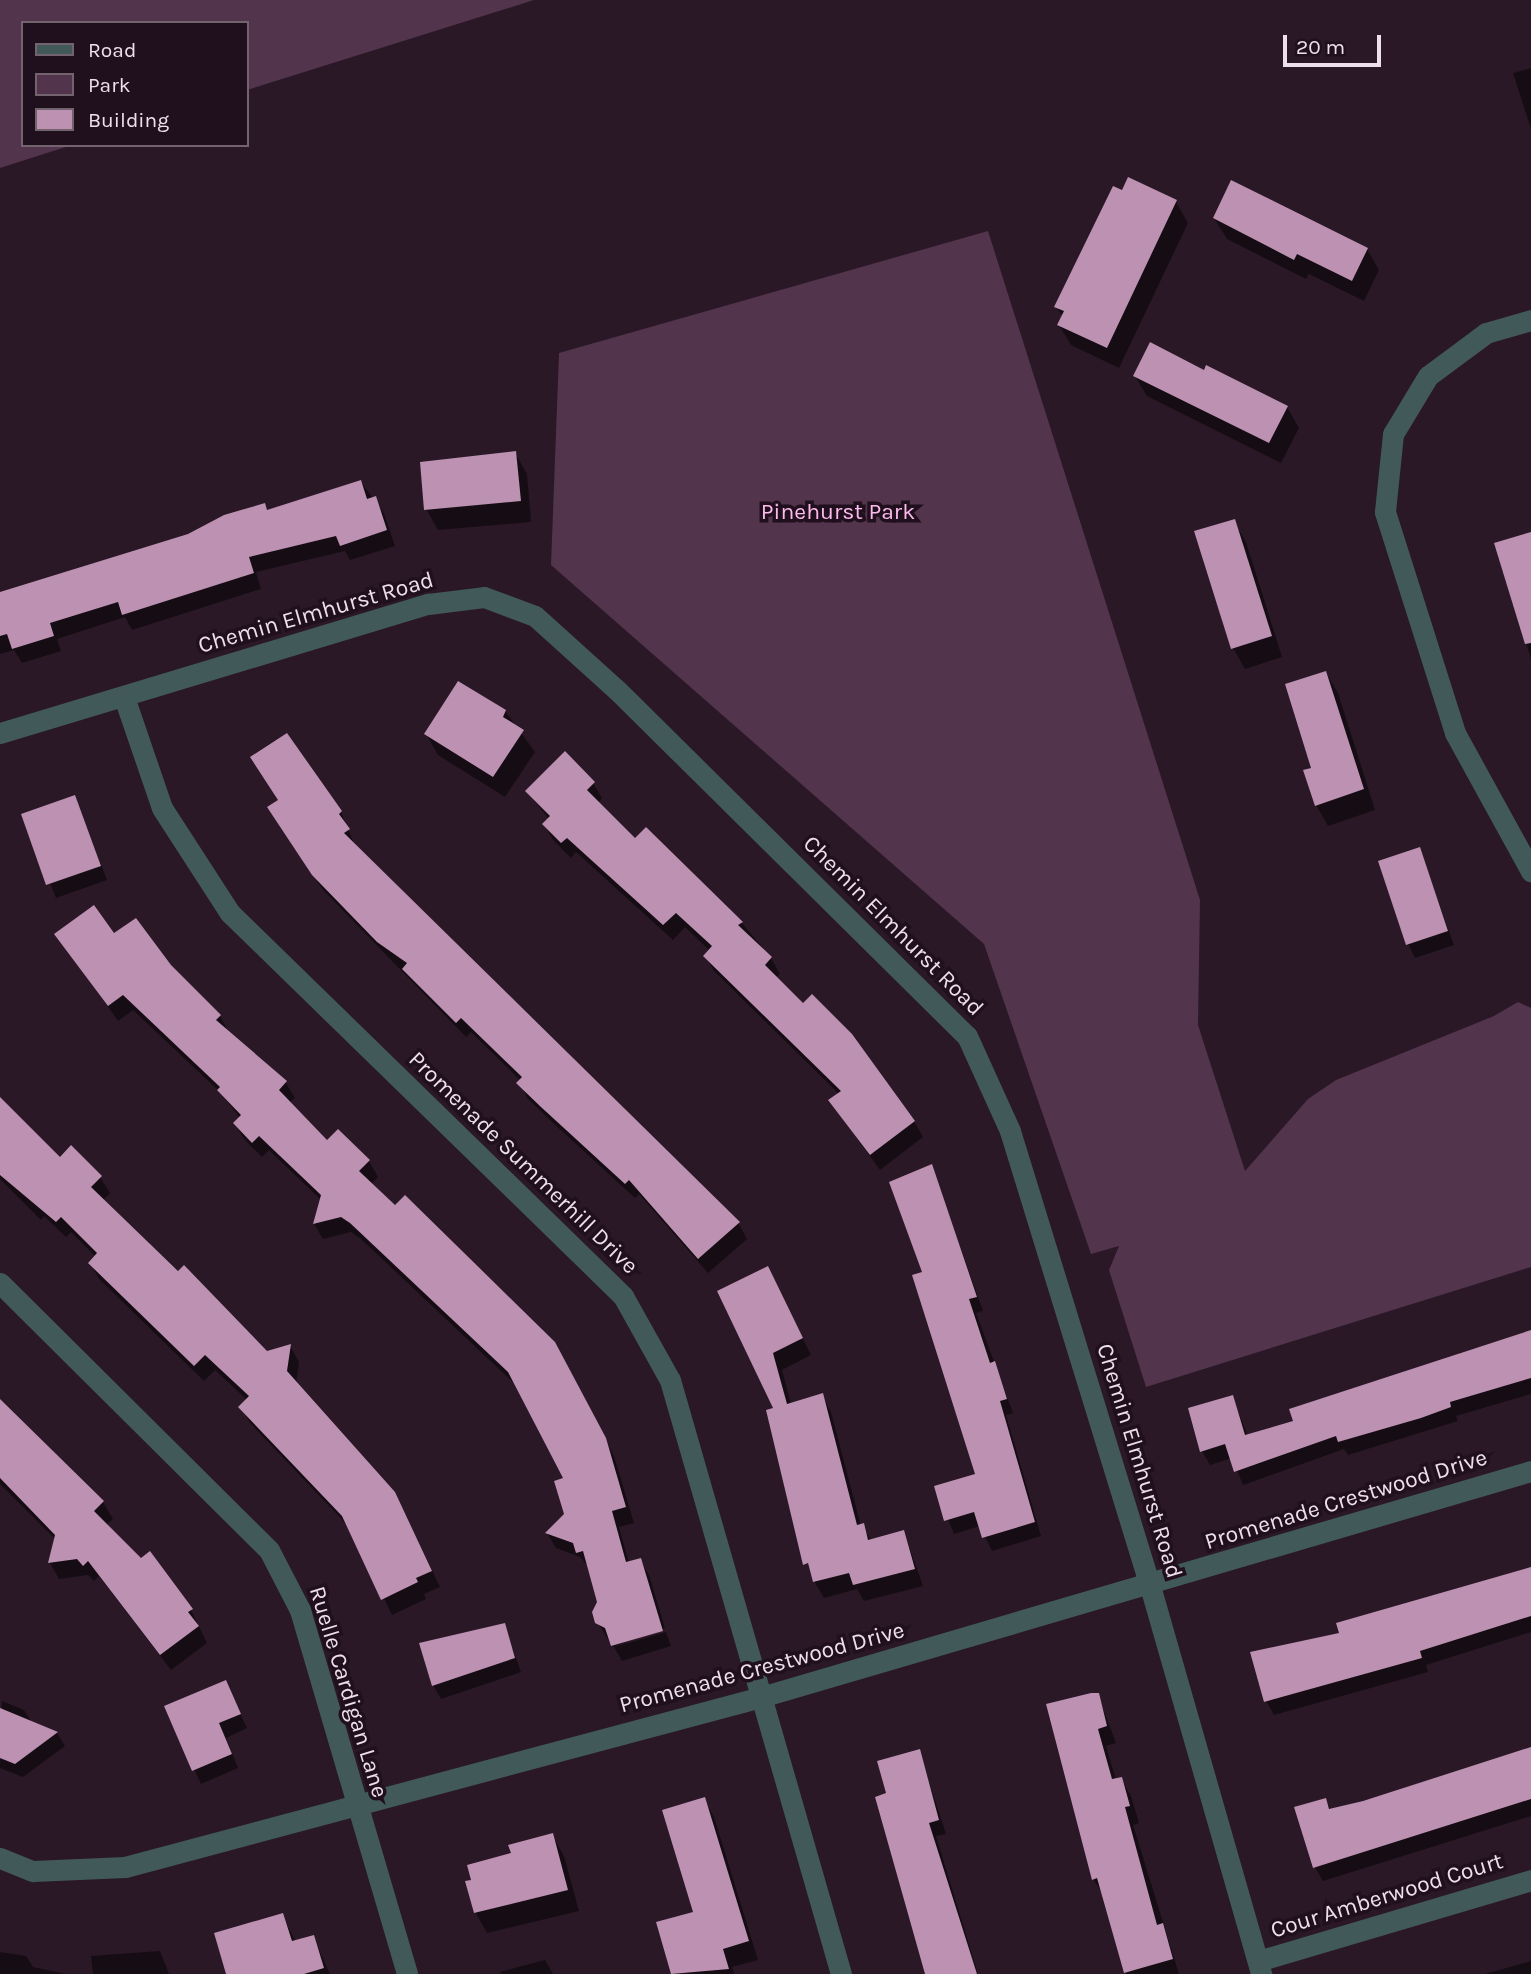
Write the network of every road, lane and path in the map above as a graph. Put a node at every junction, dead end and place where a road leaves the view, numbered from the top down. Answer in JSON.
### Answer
{"nodes":[{"id":1,"x":1531,"y":320,"type":"edge"},
{"id":2,"x":124,"y":696,"type":"junction"},
{"id":3,"x":0,"y":733,"type":"edge"},
{"id":4,"x":1531,"y":871,"type":"edge"},
{"id":5,"x":0,"y":1283,"type":"edge"},
{"id":6,"x":1531,"y":1471,"type":"edge"},
{"id":7,"x":1150,"y":1586,"type":"junction"},
{"id":8,"x":761,"y":1697,"type":"junction"},
{"id":9,"x":356,"y":1802,"type":"junction"},
{"id":10,"x":0,"y":1858,"type":"edge"},
{"id":11,"x":1531,"y":1880,"type":"edge"},
{"id":12,"x":1259,"y":1968,"type":"edge"},
{"id":13,"x":407,"y":1974,"type":"edge"},
{"id":14,"x":842,"y":1974,"type":"edge"}],
"edges":[{"from":1,"to":4,"type":"street"},
{"from":2,"to":3,"type":"street","name":"Chemin Elmhurst Road"},
{"from":2,"to":7,"type":"street","name":"Chemin Elmhurst Road"},
{"from":2,"to":8,"type":"street","name":"Promenade Summerhill Drive"},
{"from":5,"to":9,"type":"street","name":"Ruelle Cardigan Lane"},
{"from":6,"to":7,"type":"street","name":"Promenade Crestwood Drive"},
{"from":7,"to":8,"type":"street","name":"Promenade Crestwood Drive"},
{"from":7,"to":12,"type":"street","name":"Chemin Elmhurst Road"},
{"from":8,"to":9,"type":"street","name":"Promenade Crestwood Drive"},
{"from":8,"to":14,"type":"street","name":"Promenade Summerhill Drive"},
{"from":9,"to":10,"type":"street","name":"Promenade Crestwood Drive"},
{"from":9,"to":13,"type":"street","name":"Ruelle Cardigan Lane"},
{"from":11,"to":12,"type":"street","name":"Cour Amberwood Court"}]}
